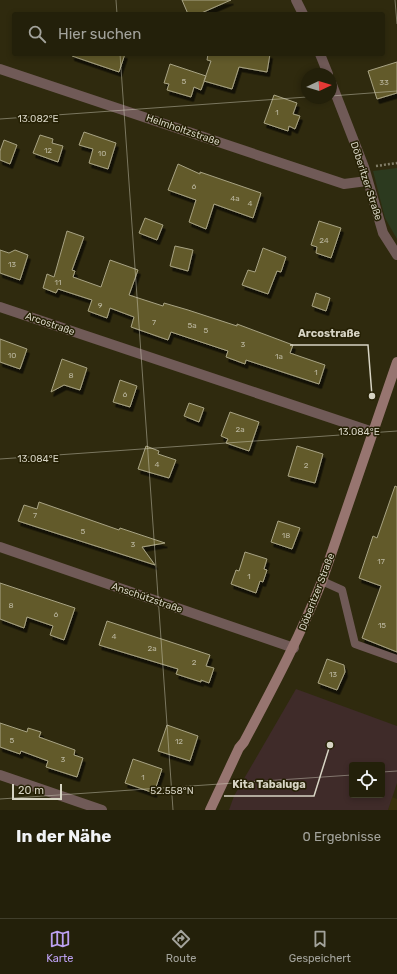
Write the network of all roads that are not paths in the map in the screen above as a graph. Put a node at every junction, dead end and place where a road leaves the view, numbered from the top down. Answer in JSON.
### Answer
{"nodes":[{"id":1,"x":296,"y":0,"type":"edge"},
{"id":2,"x":301,"y":12,"type":"edge"},
{"id":3,"x":321,"y":56,"type":"edge"},
{"id":4,"x":326,"y":68,"type":"edge"},
{"id":5,"x":0,"y":69,"type":"edge"},
{"id":6,"x":337,"y":97,"type":"edge"},
{"id":7,"x":367,"y":181,"type":"junction"},
{"id":8,"x":397,"y":255,"type":"edge"},
{"id":9,"x":0,"y":307,"type":"edge"},
{"id":10,"x":397,"y":362,"type":"edge"},
{"id":11,"x":372,"y":432,"type":"junction"},
{"id":12,"x":0,"y":547,"type":"edge"},
{"id":13,"x":322,"y":582,"type":"junction"},
{"id":14,"x":294,"y":648,"type":"junction"},
{"id":15,"x":397,"y":659,"type":"edge"},
{"id":16,"x":0,"y":775,"type":"edge"},
{"id":17,"x":102,"y":810,"type":"edge"},
{"id":18,"x":210,"y":810,"type":"edge"}],
"edges":[{"from":1,"to":2,"type":"street"},
{"from":3,"to":4,"type":"street"},
{"from":5,"to":7,"type":"street","name":"Helmholtzstraße"},
{"from":6,"to":7,"type":"street","name":"Döberitzer Straße"},
{"from":7,"to":8,"type":"street","name":"Döberitzer Straße"},
{"from":9,"to":11,"type":"street","name":"Arcostraße"},
{"from":10,"to":11,"type":"street","name":"Döberitzer Straße"},
{"from":11,"to":13,"type":"street","name":"Döberitzer Straße"},
{"from":12,"to":14,"type":"street","name":"Anschützstraße"},
{"from":13,"to":14,"type":"street","name":"Döberitzer Straße"},
{"from":13,"to":15,"type":"lane"},
{"from":14,"to":18,"type":"street","name":"Döberitzer Straße"},
{"from":16,"to":17,"type":"street"}]}
